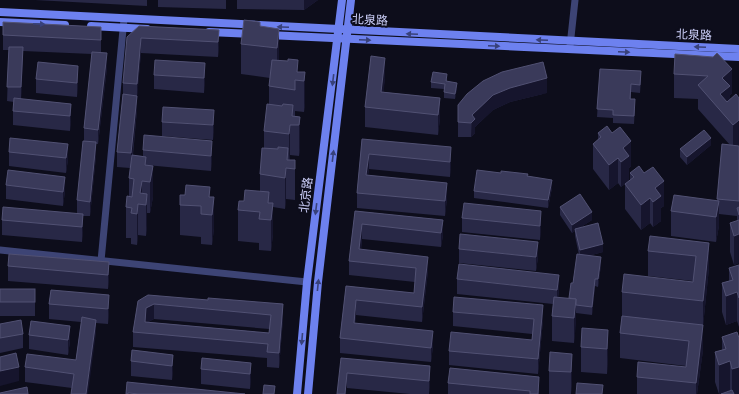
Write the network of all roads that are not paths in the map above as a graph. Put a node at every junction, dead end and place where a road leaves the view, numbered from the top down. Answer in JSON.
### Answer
{"nodes":[{"id":1,"x":342,"y":0,"type":"edge"},
{"id":2,"x":351,"y":0,"type":"edge"},
{"id":3,"x":574,"y":0,"type":"edge"},
{"id":4,"x":0,"y":12,"type":"edge"},
{"id":5,"x":0,"y":22,"type":"edge"},
{"id":6,"x":124,"y":24,"type":"junction"},
{"id":7,"x":156,"y":29,"type":"edge"},
{"id":8,"x":203,"y":32,"type":"edge"},
{"id":9,"x":343,"y":34,"type":"junction"},
{"id":10,"x":570,"y":46,"type":"junction"},
{"id":11,"x":739,"y":49,"type":"edge"},
{"id":12,"x":739,"y":57,"type":"edge"},
{"id":13,"x":0,"y":250,"type":"edge"},
{"id":14,"x":100,"y":260,"type":"junction"},
{"id":15,"x":307,"y":282,"type":"junction"},
{"id":16,"x":297,"y":394,"type":"edge"},
{"id":17,"x":308,"y":394,"type":"edge"}],
"edges":[{"from":1,"to":9,"type":"main road","name":"北京路"},
{"from":2,"to":9,"type":"main road","name":"北京路"},
{"from":3,"to":10,"type":"street"},
{"from":4,"to":6,"type":"main road","name":"北泉路"},
{"from":5,"to":6,"type":"main road","name":"北泉路","one_way":true},
{"from":6,"to":7,"type":"main road","name":"北泉路"},
{"from":9,"to":6,"type":"main road","name":"北泉路","one_way":true},
{"from":6,"to":14,"type":"street"},
{"from":8,"to":9,"type":"main road","name":"北泉路"},
{"from":9,"to":10,"type":"main road","name":"北泉路"},
{"from":9,"to":15,"type":"main road","name":"北京路","one_way":true},
{"from":17,"to":9,"type":"main road","name":"北京路","one_way":true},
{"from":11,"to":10,"type":"main road","name":"北泉路","one_way":true},
{"from":10,"to":12,"type":"main road","name":"北泉路","one_way":true},
{"from":13,"to":14,"type":"street"},
{"from":14,"to":15,"type":"street"},
{"from":15,"to":16,"type":"main road","name":"北京路","one_way":true}]}
